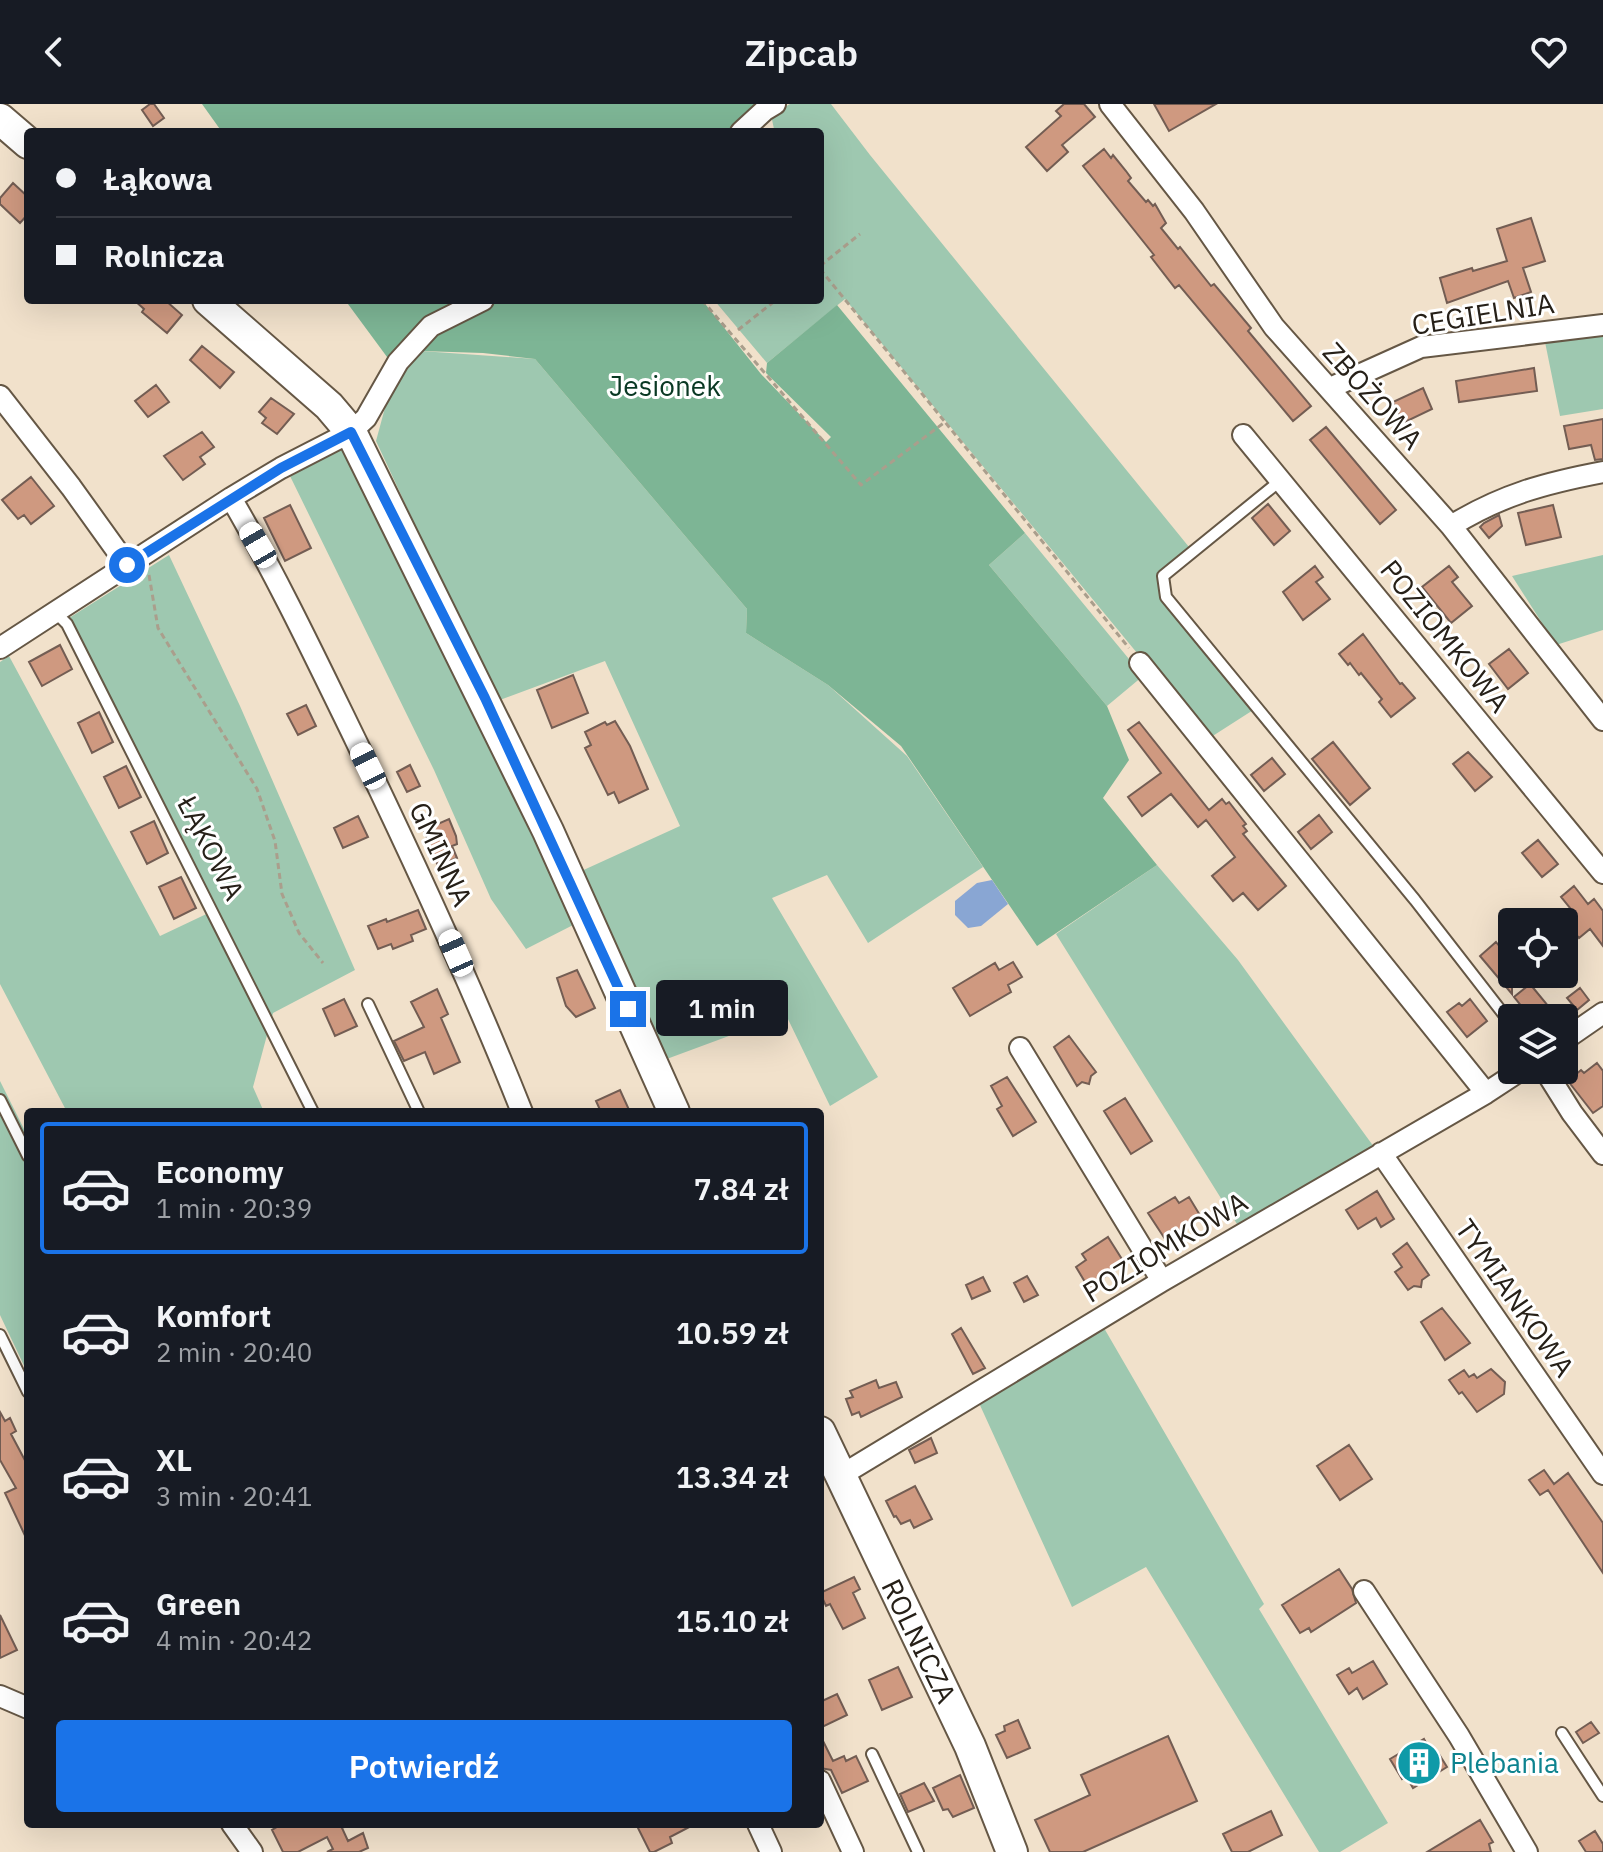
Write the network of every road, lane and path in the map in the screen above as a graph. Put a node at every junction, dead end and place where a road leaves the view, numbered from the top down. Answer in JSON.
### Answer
{"nodes":[{"id":1,"x":775,"y":104,"type":"edge"},
{"id":2,"x":1110,"y":104,"type":"edge"},
{"id":3,"x":0,"y":119,"type":"edge"},
{"id":4,"x":745,"y":128,"type":"edge"},
{"id":5,"x":24,"y":140,"type":"edge"},
{"id":6,"x":860,"y":234,"type":"dead end"},
{"id":7,"x":824,"y":264,"type":"edge"},
{"id":8,"x":824,"y":272,"type":"edge"},
{"id":9,"x":213,"y":304,"type":"edge"},
{"id":10,"x":475,"y":304,"type":"edge"},
{"id":11,"x":705,"y":304,"type":"edge"},
{"id":12,"x":771,"y":304,"type":"edge"},
{"id":13,"x":1603,"y":325,"type":"edge"},
{"id":14,"x":738,"y":330,"type":"dead end"},
{"id":15,"x":1330,"y":388,"type":"junction"},
{"id":16,"x":0,"y":396,"type":"edge"},
{"id":17,"x":945,"y":422,"type":"junction"},
{"id":18,"x":351,"y":432,"type":"junction"},
{"id":19,"x":1243,"y":435,"type":"dead end"},
{"id":20,"x":1603,"y":472,"type":"edge"},
{"id":21,"x":1281,"y":480,"type":"junction"},
{"id":22,"x":231,"y":498,"type":"junction"},
{"id":23,"x":1451,"y":526,"type":"junction"},
{"id":24,"x":149,"y":551,"type":"junction"},
{"id":25,"x":127,"y":565,"type":"junction"},
{"id":26,"x":55,"y":612,"type":"junction"},
{"id":27,"x":0,"y":648,"type":"edge"},
{"id":28,"x":1140,"y":663,"type":"joint"},
{"id":29,"x":1603,"y":720,"type":"edge"},
{"id":30,"x":1603,"y":873,"type":"edge"},
{"id":31,"x":323,"y":963,"type":"dead end"},
{"id":32,"x":368,"y":1004,"type":"dead end"},
{"id":33,"x":1498,"y":1007,"type":"edge"},
{"id":34,"x":1603,"y":1013,"type":"edge"},
{"id":35,"x":1578,"y":1030,"type":"edge"},
{"id":36,"x":1020,"y":1048,"type":"dead end"},
{"id":37,"x":1500,"y":1084,"type":"edge"},
{"id":38,"x":1554,"y":1084,"type":"edge"},
{"id":39,"x":1486,"y":1093,"type":"junction"},
{"id":40,"x":0,"y":1100,"type":"edge"},
{"id":41,"x":311,"y":1108,"type":"edge"},
{"id":42,"x":417,"y":1108,"type":"edge"},
{"id":43,"x":520,"y":1108,"type":"edge"},
{"id":44,"x":672,"y":1108,"type":"edge"},
{"id":45,"x":24,"y":1148,"type":"edge"},
{"id":46,"x":1381,"y":1153,"type":"junction"},
{"id":47,"x":1603,"y":1154,"type":"edge"},
{"id":48,"x":1162,"y":1281,"type":"junction"},
{"id":49,"x":0,"y":1335,"type":"edge"},
{"id":50,"x":24,"y":1384,"type":"edge"},
{"id":51,"x":824,"y":1441,"type":"edge"},
{"id":52,"x":1603,"y":1474,"type":"edge"},
{"id":53,"x":840,"y":1476,"type":"junction"},
{"id":54,"x":1364,"y":1591,"type":"dead end"},
{"id":55,"x":0,"y":1696,"type":"edge"},
{"id":56,"x":24,"y":1706,"type":"edge"},
{"id":57,"x":1562,"y":1733,"type":"dead end"},
{"id":58,"x":872,"y":1754,"type":"dead end"},
{"id":59,"x":824,"y":1790,"type":"edge"},
{"id":60,"x":1603,"y":1796,"type":"edge"},
{"id":61,"x":235,"y":1828,"type":"edge"},
{"id":62,"x":243,"y":1828,"type":"edge"},
{"id":63,"x":760,"y":1828,"type":"edge"},
{"id":64,"x":253,"y":1852,"type":"edge"},
{"id":65,"x":771,"y":1852,"type":"edge"},
{"id":66,"x":853,"y":1852,"type":"edge"},
{"id":67,"x":918,"y":1852,"type":"edge"},
{"id":68,"x":1012,"y":1852,"type":"edge"},
{"id":69,"x":1527,"y":1852,"type":"edge"}],
"edges":[{"from":1,"to":4,"type":"street"},
{"from":2,"to":15,"type":"street","name":"ZBOŻOWA"},
{"from":3,"to":5,"type":"street"},
{"from":6,"to":7,"type":"path"},
{"from":8,"to":17,"type":"path"},
{"from":9,"to":18,"type":"street"},
{"from":10,"to":18,"type":"street"},
{"from":11,"to":17,"type":"path"},
{"from":12,"to":14,"type":"path"},
{"from":13,"to":15,"type":"street","name":"CEGIELNIA"},
{"from":15,"to":23,"type":"street","name":"ZBOŻOWA"},
{"from":16,"to":25,"type":"street"},
{"from":17,"to":28,"type":"path"},
{"from":18,"to":22,"type":"street"},
{"from":18,"to":44,"type":"street"},
{"from":19,"to":21,"type":"street","name":"POZIOMKOWA"},
{"from":20,"to":23,"type":"street"},
{"from":21,"to":30,"type":"street","name":"POZIOMKOWA"},
{"from":21,"to":33,"type":"lane"},
{"from":22,"to":24,"type":"street"},
{"from":22,"to":43,"type":"street","name":"GMINNA"},
{"from":23,"to":29,"type":"street","name":"ZBOŻOWA"},
{"from":24,"to":25,"type":"street"},
{"from":24,"to":31,"type":"path"},
{"from":25,"to":26,"type":"street"},
{"from":26,"to":27,"type":"street"},
{"from":26,"to":41,"type":"lane","name":"ŁĄKOWA"},
{"from":28,"to":39,"type":"street"},
{"from":32,"to":42,"type":"lane"},
{"from":34,"to":35,"type":"street"},
{"from":36,"to":48,"type":"street"},
{"from":37,"to":39,"type":"street","name":"POZIOMKOWA"},
{"from":38,"to":47,"type":"street"},
{"from":39,"to":46,"type":"street","name":"POZIOMKOWA"},
{"from":40,"to":45,"type":"lane"},
{"from":46,"to":48,"type":"street","name":"POZIOMKOWA"},
{"from":46,"to":52,"type":"street","name":"TYMIANKOWA"},
{"from":48,"to":53,"type":"street","name":"POZIOMKOWA"},
{"from":49,"to":50,"type":"lane"},
{"from":51,"to":53,"type":"street","name":"ROLNICZA"},
{"from":53,"to":68,"type":"street","name":"ROLNICZA"},
{"from":54,"to":69,"type":"street"},
{"from":55,"to":56,"type":"street"},
{"from":57,"to":60,"type":"lane"},
{"from":58,"to":67,"type":"lane"},
{"from":59,"to":66,"type":"street"},
{"from":61,"to":64,"type":"street"},
{"from":62,"to":64,"type":"lane"},
{"from":63,"to":65,"type":"street"}]}
